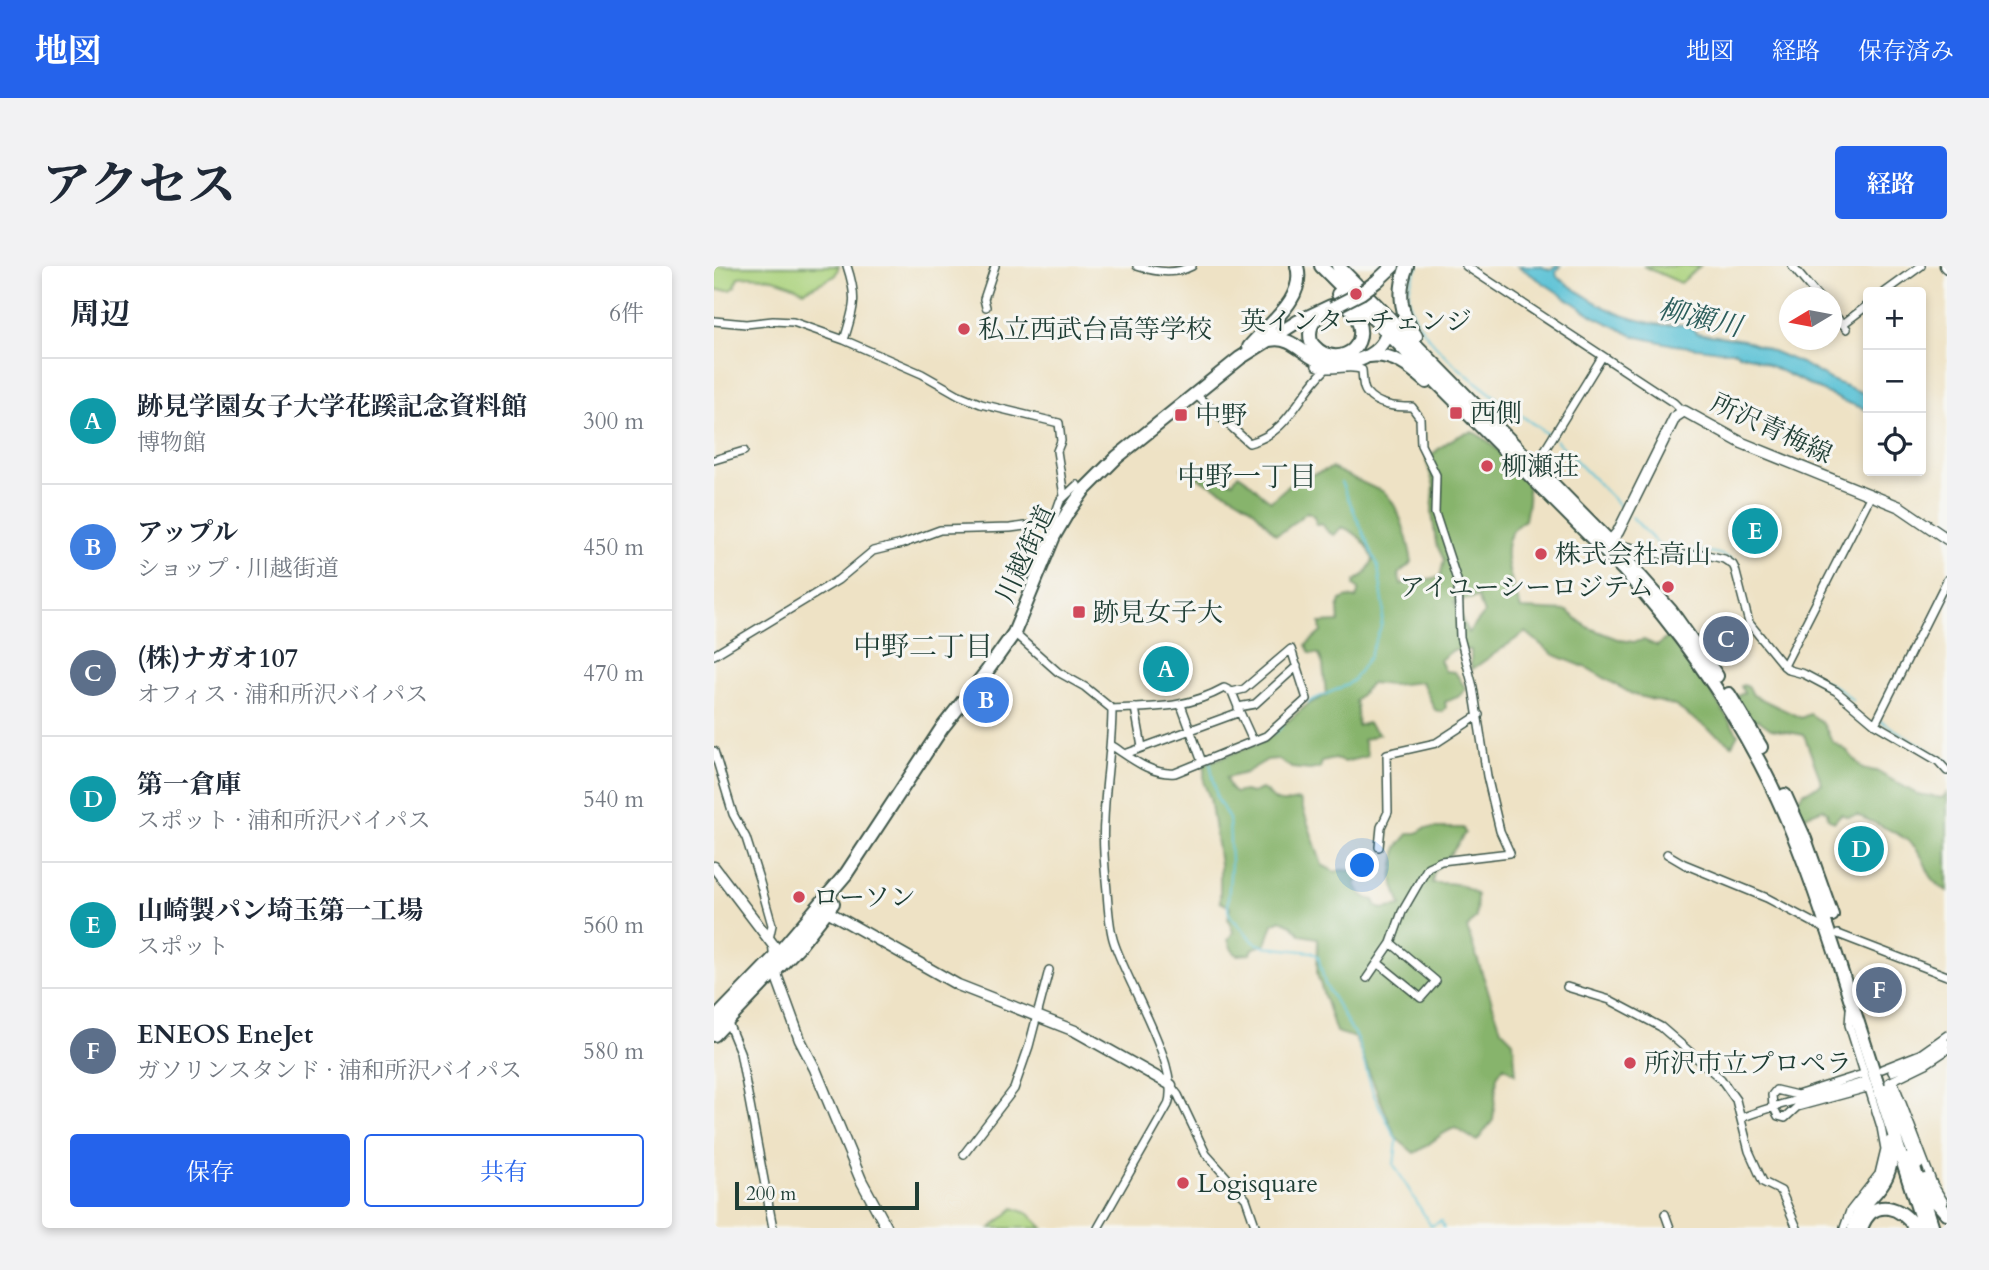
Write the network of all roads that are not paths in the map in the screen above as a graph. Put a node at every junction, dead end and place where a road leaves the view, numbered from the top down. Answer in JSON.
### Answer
{"nodes":[{"id":1,"x":847,"y":266,"type":"edge"},
{"id":2,"x":995,"y":266,"type":"edge"},
{"id":3,"x":1138,"y":266,"type":"edge"},
{"id":4,"x":1192,"y":266,"type":"edge"},
{"id":5,"x":1297,"y":266,"type":"edge"},
{"id":6,"x":1310,"y":266,"type":"edge"},
{"id":7,"x":1323,"y":266,"type":"edge"},
{"id":8,"x":1338,"y":266,"type":"edge"},
{"id":9,"x":1347,"y":266,"type":"edge"},
{"id":10,"x":1389,"y":266,"type":"edge"},
{"id":11,"x":1407,"y":266,"type":"edge"},
{"id":12,"x":1467,"y":266,"type":"edge"},
{"id":13,"x":1792,"y":266,"type":"edge"},
{"id":14,"x":1921,"y":266,"type":"edge"},
{"id":15,"x":1352,"y":280,"type":"junction"},
{"id":16,"x":1810,"y":287,"type":"edge"},
{"id":17,"x":1892,"y":287,"type":"edge"},
{"id":18,"x":1331,"y":306,"type":"junction"},
{"id":19,"x":986,"y":307,"type":"dead end"},
{"id":20,"x":1863,"y":310,"type":"edge"},
{"id":21,"x":714,"y":320,"type":"edge"},
{"id":22,"x":1842,"y":324,"type":"edge"},
{"id":23,"x":1388,"y":332,"type":"junction"},
{"id":24,"x":844,"y":340,"type":"junction"},
{"id":25,"x":1266,"y":341,"type":"junction"},
{"id":26,"x":1420,"y":342,"type":"junction"},
{"id":27,"x":1291,"y":349,"type":"dead end"},
{"id":28,"x":1242,"y":356,"type":"junction"},
{"id":29,"x":1366,"y":356,"type":"junction"},
{"id":30,"x":1602,"y":356,"type":"junction"},
{"id":31,"x":1325,"y":370,"type":"junction"},
{"id":32,"x":1195,"y":394,"type":"junction"},
{"id":33,"x":1477,"y":407,"type":"junction"},
{"id":34,"x":1682,"y":411,"type":"junction"},
{"id":35,"x":1502,"y":446,"type":"junction"},
{"id":36,"x":744,"y":451,"type":"dead end"},
{"id":37,"x":714,"y":460,"type":"edge"},
{"id":38,"x":1535,"y":466,"type":"junction"},
{"id":39,"x":1077,"y":485,"type":"dead end"},
{"id":40,"x":1871,"y":495,"type":"junction"},
{"id":41,"x":1069,"y":497,"type":"junction"},
{"id":42,"x":1058,"y":521,"type":"junction"},
{"id":43,"x":1947,"y":539,"type":"edge"},
{"id":44,"x":1607,"y":545,"type":"junction"},
{"id":45,"x":1947,"y":580,"type":"edge"},
{"id":46,"x":1014,"y":632,"type":"junction"},
{"id":47,"x":714,"y":655,"type":"edge"},
{"id":48,"x":1297,"y":666,"type":"junction"},
{"id":49,"x":1784,"y":666,"type":"junction"},
{"id":50,"x":1232,"y":692,"type":"junction"},
{"id":51,"x":1181,"y":705,"type":"junction"},
{"id":52,"x":1135,"y":708,"type":"junction"},
{"id":53,"x":1112,"y":709,"type":"junction"},
{"id":54,"x":1239,"y":709,"type":"junction"},
{"id":55,"x":1479,"y":715,"type":"junction"},
{"id":56,"x":1875,"y":724,"type":"junction"},
{"id":57,"x":1191,"y":730,"type":"junction"},
{"id":58,"x":1253,"y":741,"type":"junction"},
{"id":59,"x":1111,"y":745,"type":"junction"},
{"id":60,"x":1142,"y":747,"type":"junction"},
{"id":61,"x":714,"y":751,"type":"edge"},
{"id":62,"x":1125,"y":754,"type":"junction"},
{"id":63,"x":1202,"y":762,"type":"junction"},
{"id":64,"x":1947,"y":771,"type":"edge"},
{"id":65,"x":1380,"y":847,"type":"dead end"},
{"id":66,"x":1667,"y":854,"type":"dead end"},
{"id":67,"x":714,"y":867,"type":"edge"},
{"id":68,"x":846,"y":874,"type":"junction"},
{"id":69,"x":827,"y":911,"type":"junction"},
{"id":70,"x":1833,"y":933,"type":"junction"},
{"id":71,"x":769,"y":939,"type":"junction"},
{"id":72,"x":1391,"y":943,"type":"junction"},
{"id":73,"x":776,"y":962,"type":"junction"},
{"id":74,"x":1378,"y":963,"type":"junction"},
{"id":75,"x":1048,"y":970,"type":"dead end"},
{"id":76,"x":1947,"y":976,"type":"edge"},
{"id":77,"x":1367,"y":978,"type":"dead end"},
{"id":78,"x":1567,"y":987,"type":"dead end"},
{"id":79,"x":1851,"y":999,"type":"junction"},
{"id":80,"x":1037,"y":1014,"type":"junction"},
{"id":81,"x":721,"y":1017,"type":"edge"},
{"id":82,"x":714,"y":1035,"type":"edge"},
{"id":83,"x":1947,"y":1035,"type":"edge"},
{"id":84,"x":1947,"y":1043,"type":"edge"},
{"id":85,"x":1866,"y":1045,"type":"junction"},
{"id":86,"x":1947,"y":1050,"type":"edge"},
{"id":87,"x":1888,"y":1079,"type":"junction"},
{"id":88,"x":1864,"y":1081,"type":"junction"},
{"id":89,"x":1171,"y":1085,"type":"junction"},
{"id":90,"x":1773,"y":1106,"type":"junction"},
{"id":91,"x":1741,"y":1118,"type":"junction"},
{"id":92,"x":964,"y":1154,"type":"dead end"},
{"id":93,"x":1947,"y":1205,"type":"edge"},
{"id":94,"x":1665,"y":1214,"type":"dead end"},
{"id":95,"x":1947,"y":1214,"type":"edge"},
{"id":96,"x":774,"y":1228,"type":"edge"},
{"id":97,"x":887,"y":1228,"type":"edge"},
{"id":98,"x":1098,"y":1228,"type":"edge"},
{"id":99,"x":1256,"y":1228,"type":"edge"},
{"id":100,"x":1670,"y":1228,"type":"edge"},
{"id":101,"x":1797,"y":1228,"type":"edge"},
{"id":102,"x":1844,"y":1228,"type":"edge"},
{"id":103,"x":1854,"y":1228,"type":"edge"},
{"id":104,"x":1861,"y":1228,"type":"edge"},
{"id":105,"x":1914,"y":1228,"type":"edge"},
{"id":106,"x":1924,"y":1228,"type":"edge"},
{"id":107,"x":1933,"y":1228,"type":"edge"}],
"edges":[{"from":1,"to":24,"type":"street"},
{"from":2,"to":19,"type":"street"},
{"from":3,"to":4,"type":"street"},
{"from":5,"to":28,"type":"highway"},
{"from":6,"to":18,"type":"highway"},
{"from":7,"to":23,"type":"highway"},
{"from":8,"to":15,"type":"highway"},
{"from":9,"to":26,"type":"highway"},
{"from":10,"to":18,"type":"highway","name":"川越街道"},
{"from":11,"to":26,"type":"highway"},
{"from":12,"to":30,"type":"street"},
{"from":13,"to":16,"type":"street"},
{"from":14,"to":17,"type":"street"},
{"from":15,"to":23,"type":"highway"},
{"from":15,"to":33,"type":"highway"},
{"from":18,"to":25,"type":"highway","name":"川越街道"},
{"from":18,"to":28,"type":"highway","name":"川越街道"},
{"from":20,"to":22,"type":"street"},
{"from":21,"to":24,"type":"street"},
{"from":23,"to":29,"type":"highway"},
{"from":23,"to":35,"type":"highway"},
{"from":24,"to":41,"type":"street"},
{"from":25,"to":28,"type":"highway","name":"川越街道"},
{"from":25,"to":29,"type":"highway"},
{"from":26,"to":33,"type":"highway"},
{"from":27,"to":31,"type":"street"},
{"from":28,"to":32,"type":"highway","name":"川越街道"},
{"from":29,"to":35,"type":"highway"},
{"from":30,"to":34,"type":"street"},
{"from":30,"to":38,"type":"street"},
{"from":31,"to":32,"type":"street"},
{"from":31,"to":55,"type":"street"},
{"from":32,"to":41,"type":"highway","name":"川越街道"},
{"from":33,"to":38,"type":"highway"},
{"from":34,"to":40,"type":"street","name":"所沢青梅線"},
{"from":34,"to":44,"type":"street","name":"所沢青梅線"},
{"from":35,"to":44,"type":"highway"},
{"from":36,"to":37,"type":"street"},
{"from":38,"to":44,"type":"highway"},
{"from":39,"to":41,"type":"street"},
{"from":40,"to":43,"type":"street","name":"所沢青梅線"},
{"from":40,"to":49,"type":"street"},
{"from":41,"to":42,"type":"highway","name":"川越街道"},
{"from":42,"to":46,"type":"highway","name":"川越街道"},
{"from":42,"to":47,"type":"street"},
{"from":44,"to":49,"type":"street"},
{"from":44,"to":70,"type":"highway"},
{"from":45,"to":56,"type":"street"},
{"from":46,"to":53,"type":"street"},
{"from":46,"to":68,"type":"highway","name":"川越街道"},
{"from":48,"to":50,"type":"street"},
{"from":48,"to":54,"type":"street"},
{"from":48,"to":58,"type":"street"},
{"from":49,"to":56,"type":"street"},
{"from":50,"to":51,"type":"street"},
{"from":50,"to":54,"type":"street"},
{"from":51,"to":52,"type":"street"},
{"from":51,"to":57,"type":"street"},
{"from":52,"to":53,"type":"street"},
{"from":52,"to":60,"type":"street"},
{"from":53,"to":59,"type":"street"},
{"from":54,"to":57,"type":"street"},
{"from":54,"to":58,"type":"street"},
{"from":55,"to":65,"type":"street"},
{"from":55,"to":72,"type":"street"},
{"from":56,"to":64,"type":"street"},
{"from":57,"to":60,"type":"street"},
{"from":57,"to":63,"type":"street"},
{"from":58,"to":63,"type":"street"},
{"from":59,"to":62,"type":"street"},
{"from":59,"to":89,"type":"street"},
{"from":60,"to":62,"type":"street"},
{"from":61,"to":71,"type":"street"},
{"from":62,"to":63,"type":"street"},
{"from":66,"to":70,"type":"street"},
{"from":67,"to":71,"type":"street"},
{"from":68,"to":69,"type":"highway","name":"川越街道"},
{"from":68,"to":73,"type":"highway","name":"川越街道"},
{"from":69,"to":73,"type":"highway","name":"川越街道"},
{"from":69,"to":80,"type":"street"},
{"from":70,"to":76,"type":"street"},
{"from":70,"to":79,"type":"highway"},
{"from":70,"to":87,"type":"highway"},
{"from":71,"to":73,"type":"street"},
{"from":72,"to":74,"type":"street"},
{"from":72,"to":74,"type":"street"},
{"from":73,"to":81,"type":"highway","name":"川越街道"},
{"from":73,"to":97,"type":"street"},
{"from":74,"to":77,"type":"street"},
{"from":75,"to":80,"type":"street"},
{"from":78,"to":91,"type":"street"},
{"from":79,"to":85,"type":"highway"},
{"from":79,"to":88,"type":"street"},
{"from":80,"to":89,"type":"street"},
{"from":80,"to":92,"type":"street"},
{"from":81,"to":82,"type":"highway","name":"川越街道"},
{"from":81,"to":96,"type":"street"},
{"from":83,"to":87,"type":"street"},
{"from":84,"to":87,"type":"street"},
{"from":85,"to":103,"type":"highway"},
{"from":85,"to":106,"type":"highway"},
{"from":86,"to":87,"type":"street"},
{"from":87,"to":93,"type":"street"},
{"from":87,"to":95,"type":"highway"},
{"from":87,"to":107,"type":"highway"},
{"from":88,"to":90,"type":"street"},
{"from":88,"to":90,"type":"street"},
{"from":88,"to":90,"type":"street"},
{"from":88,"to":102,"type":"street"},
{"from":89,"to":98,"type":"street"},
{"from":89,"to":99,"type":"street"},
{"from":90,"to":91,"type":"street"},
{"from":91,"to":101,"type":"street"},
{"from":94,"to":100,"type":"street"},
{"from":104,"to":105,"type":"highway"}]}
